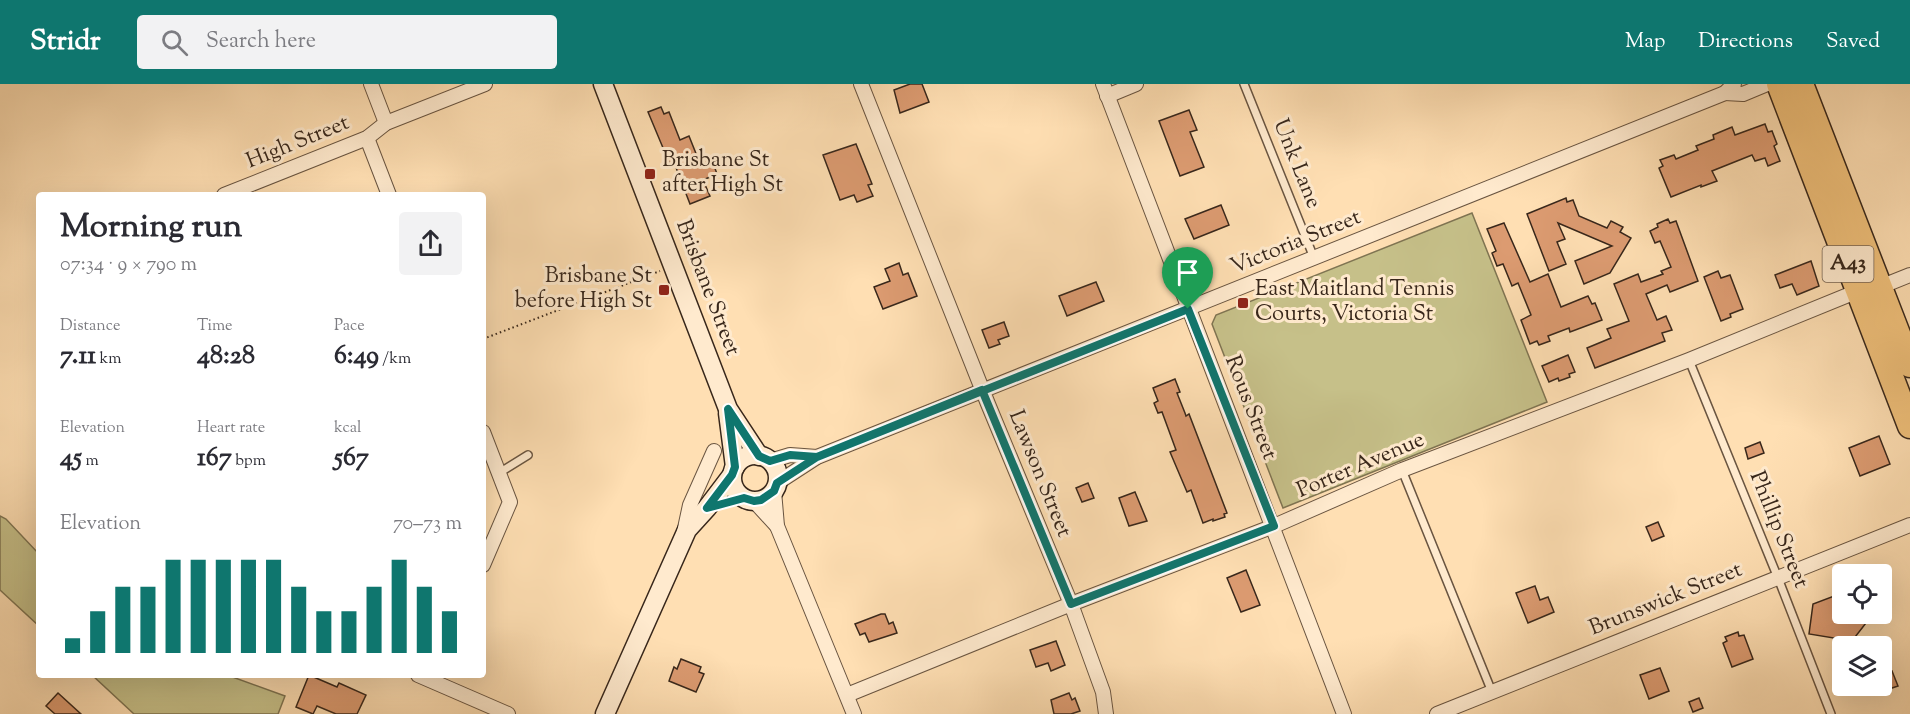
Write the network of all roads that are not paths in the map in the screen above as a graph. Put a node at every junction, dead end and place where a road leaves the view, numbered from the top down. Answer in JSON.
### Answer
{"nodes":[{"id":1,"x":371,"y":84,"type":"edge"},
{"id":2,"x":485,"y":84,"type":"edge"},
{"id":3,"x":603,"y":84,"type":"edge"},
{"id":4,"x":861,"y":84,"type":"edge"},
{"id":5,"x":1136,"y":84,"type":"edge"},
{"id":6,"x":1244,"y":84,"type":"edge"},
{"id":7,"x":1767,"y":84,"type":"edge"},
{"id":8,"x":1794,"y":88,"type":"edge"},
{"id":9,"x":1729,"y":89,"type":"edge"},
{"id":10,"x":1105,"y":90,"type":"edge"},
{"id":11,"x":386,"y":123,"type":"junction"},
{"id":12,"x":367,"y":138,"type":"junction"},
{"id":13,"x":232,"y":192,"type":"edge"},
{"id":14,"x":388,"y":192,"type":"edge"},
{"id":15,"x":1314,"y":258,"type":"junction"},
{"id":16,"x":1910,"y":275,"type":"edge"},
{"id":17,"x":1869,"y":289,"type":"junction"},
{"id":18,"x":1188,"y":309,"type":"junction"},
{"id":19,"x":1689,"y":360,"type":"junction"},
{"id":20,"x":1910,"y":365,"type":"edge"},
{"id":21,"x":982,"y":390,"type":"junction"},
{"id":22,"x":728,"y":409,"type":"junction"},
{"id":23,"x":1910,"y":426,"type":"edge"},
{"id":24,"x":486,"y":440,"type":"edge"},
{"id":25,"x":714,"y":451,"type":"dead end"},
{"id":26,"x":528,"y":456,"type":"dead end"},
{"id":27,"x":817,"y":457,"type":"junction"},
{"id":28,"x":764,"y":458,"type":"junction"},
{"id":29,"x":1402,"y":470,"type":"junction"},
{"id":30,"x":734,"y":471,"type":"junction"},
{"id":31,"x":499,"y":472,"type":"junction"},
{"id":32,"x":776,"y":487,"type":"junction"},
{"id":33,"x":749,"y":500,"type":"junction"},
{"id":34,"x":707,"y":508,"type":"junction"},
{"id":35,"x":1910,"y":525,"type":"edge"},
{"id":36,"x":777,"y":526,"type":"junction"},
{"id":37,"x":1274,"y":526,"type":"junction"},
{"id":38,"x":682,"y":541,"type":"junction"},
{"id":39,"x":486,"y":558,"type":"edge"},
{"id":40,"x":1778,"y":578,"type":"junction"},
{"id":41,"x":1071,"y":604,"type":"junction"},
{"id":42,"x":434,"y":678,"type":"edge"},
{"id":43,"x":1492,"y":692,"type":"junction"},
{"id":44,"x":847,"y":695,"type":"junction"},
{"id":45,"x":508,"y":714,"type":"edge"},
{"id":46,"x":605,"y":714,"type":"edge"},
{"id":47,"x":855,"y":714,"type":"edge"},
{"id":48,"x":1106,"y":714,"type":"edge"},
{"id":49,"x":1344,"y":714,"type":"edge"},
{"id":50,"x":1437,"y":714,"type":"edge"},
{"id":51,"x":1831,"y":714,"type":"edge"}],
"edges":[{"from":1,"to":11,"type":"street"},
{"from":2,"to":11,"type":"street","name":"High Street"},
{"from":3,"to":22,"type":"main road","name":"Brisbane Street"},
{"from":4,"to":21,"type":"street","name":"Lawson Street"},
{"from":5,"to":10,"type":"street"},
{"from":6,"to":15,"type":"lane","name":"Unk Lane"},
{"from":7,"to":9,"type":"street","name":"Victoria Street"},
{"from":8,"to":17,"type":"highway","number":"A43"},
{"from":9,"to":15,"type":"street","name":"Victoria Street"},
{"from":10,"to":18,"type":"street","name":"Rous Street"},
{"from":11,"to":12,"type":"street","name":"High Street"},
{"from":12,"to":13,"type":"street","name":"High Street"},
{"from":12,"to":14,"type":"street"},
{"from":15,"to":18,"type":"street","name":"Victoria Street"},
{"from":16,"to":17,"type":"street","name":"Porter Avenue"},
{"from":17,"to":19,"type":"street","name":"Porter Avenue"},
{"from":17,"to":20,"type":"highway","number":"A43"},
{"from":17,"to":23,"type":"highway","number":"A43"},
{"from":18,"to":21,"type":"street","name":"Victoria Street"},
{"from":18,"to":37,"type":"street","name":"Rous Street"},
{"from":19,"to":29,"type":"street","name":"Porter Avenue"},
{"from":19,"to":40,"type":"lane","name":"Phillip Street"},
{"from":21,"to":27,"type":"street","name":"Victoria Street"},
{"from":21,"to":41,"type":"street","name":"Lawson Street"},
{"from":22,"to":28,"type":"main road","name":"Brisbane Street"},
{"from":22,"to":30,"type":"main road","name":"Brisbane Street"},
{"from":24,"to":31,"type":"street"},
{"from":25,"to":38,"type":"street"},
{"from":26,"to":31,"type":"lane"},
{"from":27,"to":28,"type":"street","name":"Victoria Street"},
{"from":27,"to":32,"type":"street","name":"Victoria Street"},
{"from":28,"to":30,"type":"main road"},
{"from":28,"to":32,"type":"main road"},
{"from":29,"to":37,"type":"street","name":"Porter Avenue"},
{"from":29,"to":43,"type":"lane"},
{"from":30,"to":33,"type":"main road"},
{"from":30,"to":34,"type":"main road"},
{"from":31,"to":39,"type":"street"},
{"from":32,"to":33,"type":"main road"},
{"from":32,"to":36,"type":"street"},
{"from":33,"to":34,"type":"main road"},
{"from":33,"to":36,"type":"street"},
{"from":34,"to":38,"type":"main road"},
{"from":35,"to":40,"type":"street","name":"Brunswick Street"},
{"from":36,"to":44,"type":"street"},
{"from":37,"to":41,"type":"street","name":"Porter Avenue"},
{"from":37,"to":49,"type":"street","name":"Rous Street"},
{"from":38,"to":46,"type":"main road"},
{"from":40,"to":43,"type":"street","name":"Brunswick Street"},
{"from":40,"to":51,"type":"lane","name":"Phillip Street"},
{"from":41,"to":44,"type":"street","name":"Porter Avenue"},
{"from":41,"to":48,"type":"street","name":"Lawson Street"},
{"from":42,"to":45,"type":"street"},
{"from":43,"to":50,"type":"street","name":"Brunswick Street"},
{"from":44,"to":47,"type":"street"}]}
